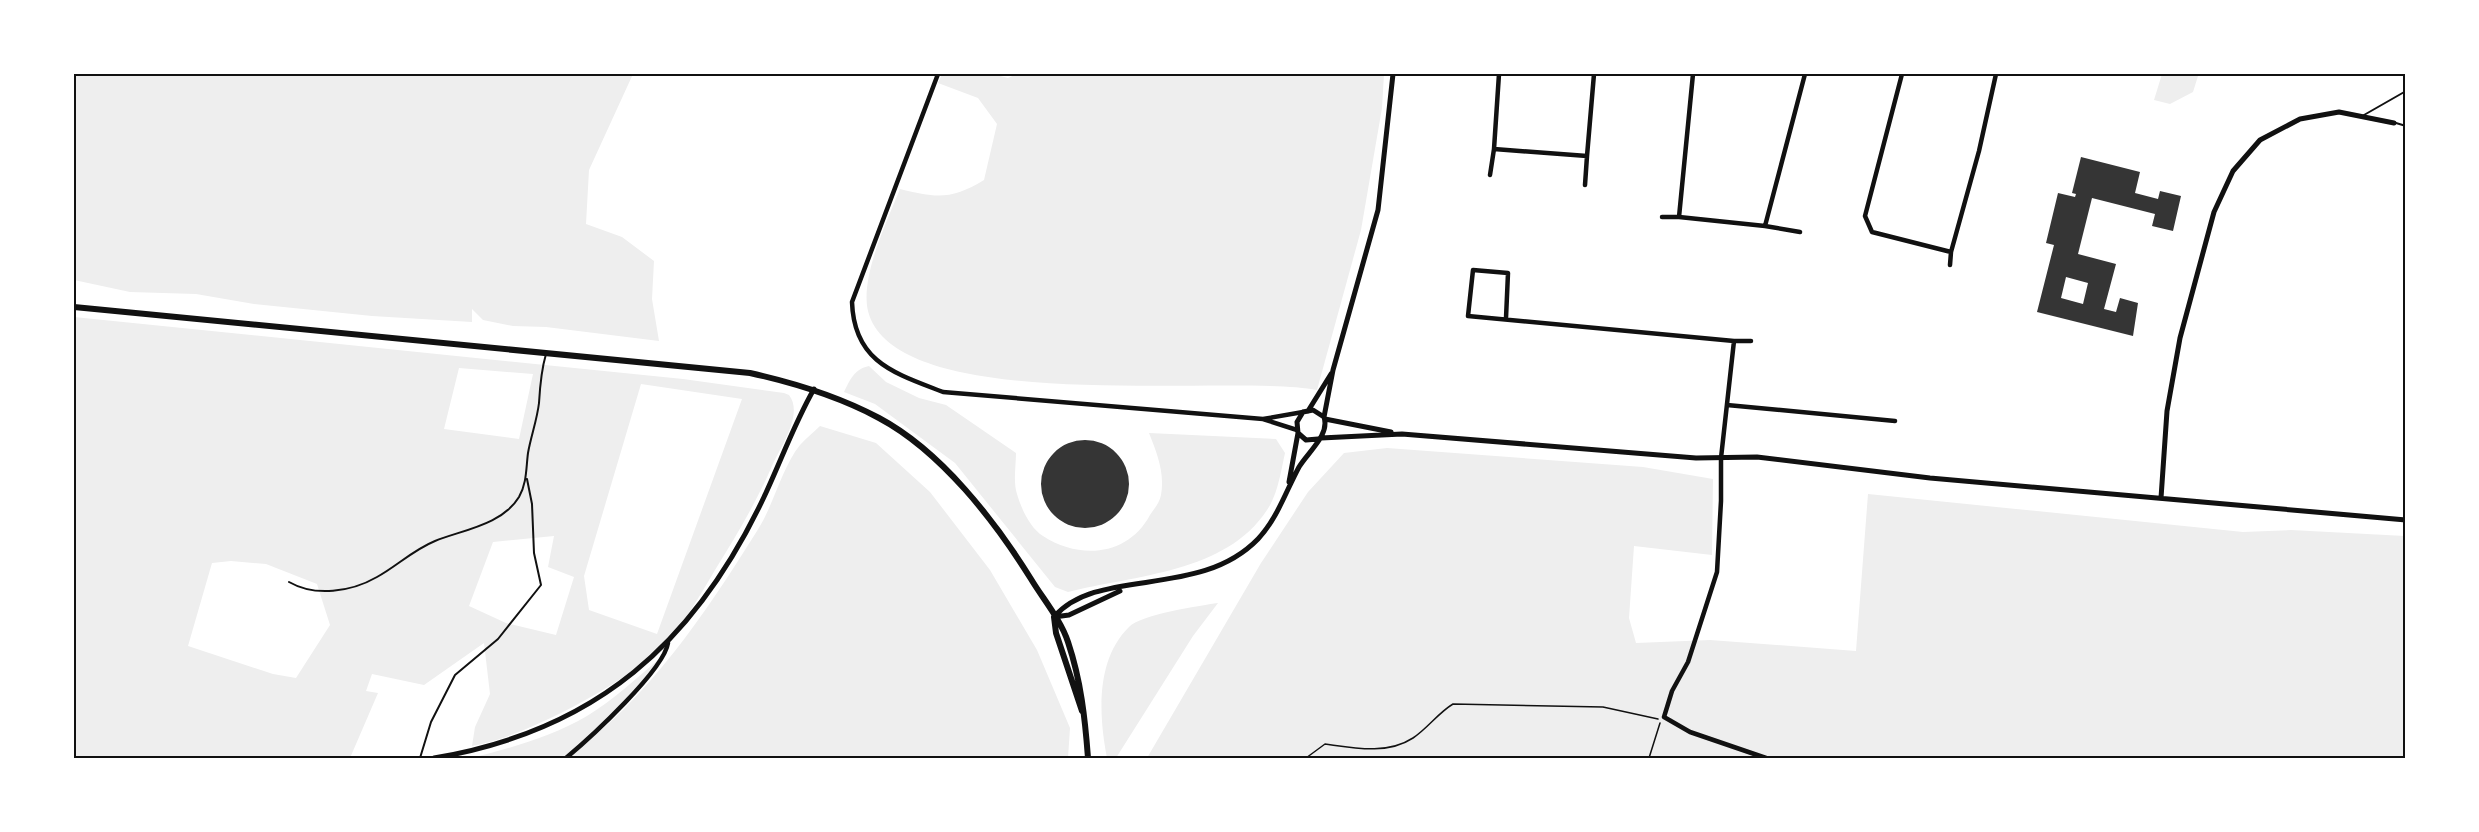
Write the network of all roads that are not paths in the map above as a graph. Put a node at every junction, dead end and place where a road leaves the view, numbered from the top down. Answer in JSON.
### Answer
{"nodes":[{"id":1,"x":938,"y":74,"type":"edge"},
{"id":2,"x":1393,"y":74,"type":"edge"},
{"id":3,"x":1499,"y":74,"type":"edge"},
{"id":4,"x":1594,"y":74,"type":"edge"},
{"id":5,"x":1692,"y":74,"type":"edge"},
{"id":6,"x":1805,"y":74,"type":"edge"},
{"id":7,"x":1902,"y":74,"type":"edge"},
{"id":8,"x":1989,"y":74,"type":"edge"},
{"id":9,"x":1996,"y":74,"type":"edge"},
{"id":10,"x":2406,"y":91,"type":"edge"},
{"id":11,"x":2363,"y":116,"type":"junction"},
{"id":12,"x":2394,"y":123,"type":"joint"},
{"id":13,"x":2406,"y":126,"type":"edge"},
{"id":14,"x":1494,"y":149,"type":"junction"},
{"id":15,"x":1587,"y":156,"type":"junction"},
{"id":16,"x":1490,"y":176,"type":"dead end"},
{"id":17,"x":1585,"y":185,"type":"dead end"},
{"id":18,"x":1662,"y":217,"type":"dead end"},
{"id":19,"x":1679,"y":217,"type":"junction"},
{"id":20,"x":1765,"y":226,"type":"junction"},
{"id":21,"x":1800,"y":232,"type":"dead end"},
{"id":22,"x":1951,"y":252,"type":"junction"},
{"id":23,"x":1950,"y":265,"type":"dead end"},
{"id":24,"x":74,"y":307,"type":"edge"},
{"id":25,"x":1506,"y":318,"type":"junction"},
{"id":26,"x":1734,"y":341,"type":"junction"},
{"id":27,"x":1751,"y":341,"type":"dead end"},
{"id":28,"x":546,"y":354,"type":"junction"},
{"id":29,"x":1333,"y":370,"type":"junction"},
{"id":30,"x":814,"y":390,"type":"junction"},
{"id":31,"x":1727,"y":405,"type":"junction"},
{"id":32,"x":1306,"y":412,"type":"junction"},
{"id":33,"x":1324,"y":418,"type":"junction"},
{"id":34,"x":1263,"y":420,"type":"junction"},
{"id":35,"x":1895,"y":421,"type":"dead end"},
{"id":36,"x":1298,"y":432,"type":"junction"},
{"id":37,"x":1402,"y":434,"type":"junction"},
{"id":38,"x":1319,"y":439,"type":"junction"},
{"id":39,"x":1721,"y":458,"type":"junction"},
{"id":40,"x":526,"y":476,"type":"junction"},
{"id":41,"x":1288,"y":487,"type":"junction"},
{"id":42,"x":2161,"y":498,"type":"junction"},
{"id":43,"x":2406,"y":520,"type":"edge"},
{"id":44,"x":289,"y":582,"type":"dead end"},
{"id":45,"x":1130,"y":587,"type":"junction"},
{"id":46,"x":1054,"y":617,"type":"junction"},
{"id":47,"x":668,"y":643,"type":"junction"},
{"id":48,"x":420,"y":759,"type":"edge"},
{"id":49,"x":434,"y":759,"type":"edge"},
{"id":50,"x":566,"y":759,"type":"edge"},
{"id":51,"x":1088,"y":759,"type":"edge"},
{"id":52,"x":1766,"y":759,"type":"edge"}],
"edges":[{"from":1,"to":34,"type":"street"},
{"from":2,"to":29,"type":"street"},
{"from":3,"to":14,"type":"street"},
{"from":4,"to":15,"type":"street"},
{"from":5,"to":19,"type":"street"},
{"from":6,"to":20,"type":"street"},
{"from":7,"to":22,"type":"street"},
{"from":8,"to":9,"type":"street"},
{"from":9,"to":22,"type":"street"},
{"from":10,"to":11,"type":"lane"},
{"from":11,"to":12,"type":"street"},
{"from":11,"to":42,"type":"street"},
{"from":12,"to":13,"type":"lane"},
{"from":14,"to":15,"type":"street"},
{"from":14,"to":16,"type":"street"},
{"from":15,"to":17,"type":"street"},
{"from":18,"to":19,"type":"street"},
{"from":19,"to":20,"type":"street"},
{"from":20,"to":21,"type":"street"},
{"from":22,"to":23,"type":"street"},
{"from":24,"to":28,"type":"main road"},
{"from":25,"to":25,"type":"street"},
{"from":25,"to":26,"type":"street"},
{"from":26,"to":27,"type":"street"},
{"from":26,"to":31,"type":"street"},
{"from":28,"to":30,"type":"main road"},
{"from":28,"to":40,"type":"lane"},
{"from":29,"to":32,"type":"street"},
{"from":29,"to":33,"type":"street"},
{"from":30,"to":46,"type":"main road"},
{"from":30,"to":47,"type":"street"},
{"from":31,"to":35,"type":"street"},
{"from":31,"to":39,"type":"street"},
{"from":32,"to":33,"type":"street"},
{"from":32,"to":34,"type":"street"},
{"from":32,"to":36,"type":"street"},
{"from":33,"to":37,"type":"street"},
{"from":33,"to":38,"type":"street"},
{"from":34,"to":36,"type":"street"},
{"from":36,"to":38,"type":"street"},
{"from":36,"to":41,"type":"street"},
{"from":37,"to":38,"type":"street"},
{"from":37,"to":39,"type":"street"},
{"from":38,"to":41,"type":"street"},
{"from":39,"to":42,"type":"street"},
{"from":39,"to":52,"type":"street"},
{"from":40,"to":44,"type":"lane"},
{"from":40,"to":48,"type":"lane"},
{"from":41,"to":45,"type":"street"},
{"from":42,"to":43,"type":"street"},
{"from":45,"to":46,"type":"street"},
{"from":45,"to":46,"type":"street"},
{"from":46,"to":51,"type":"main road"},
{"from":47,"to":49,"type":"street"},
{"from":47,"to":50,"type":"street"}]}
